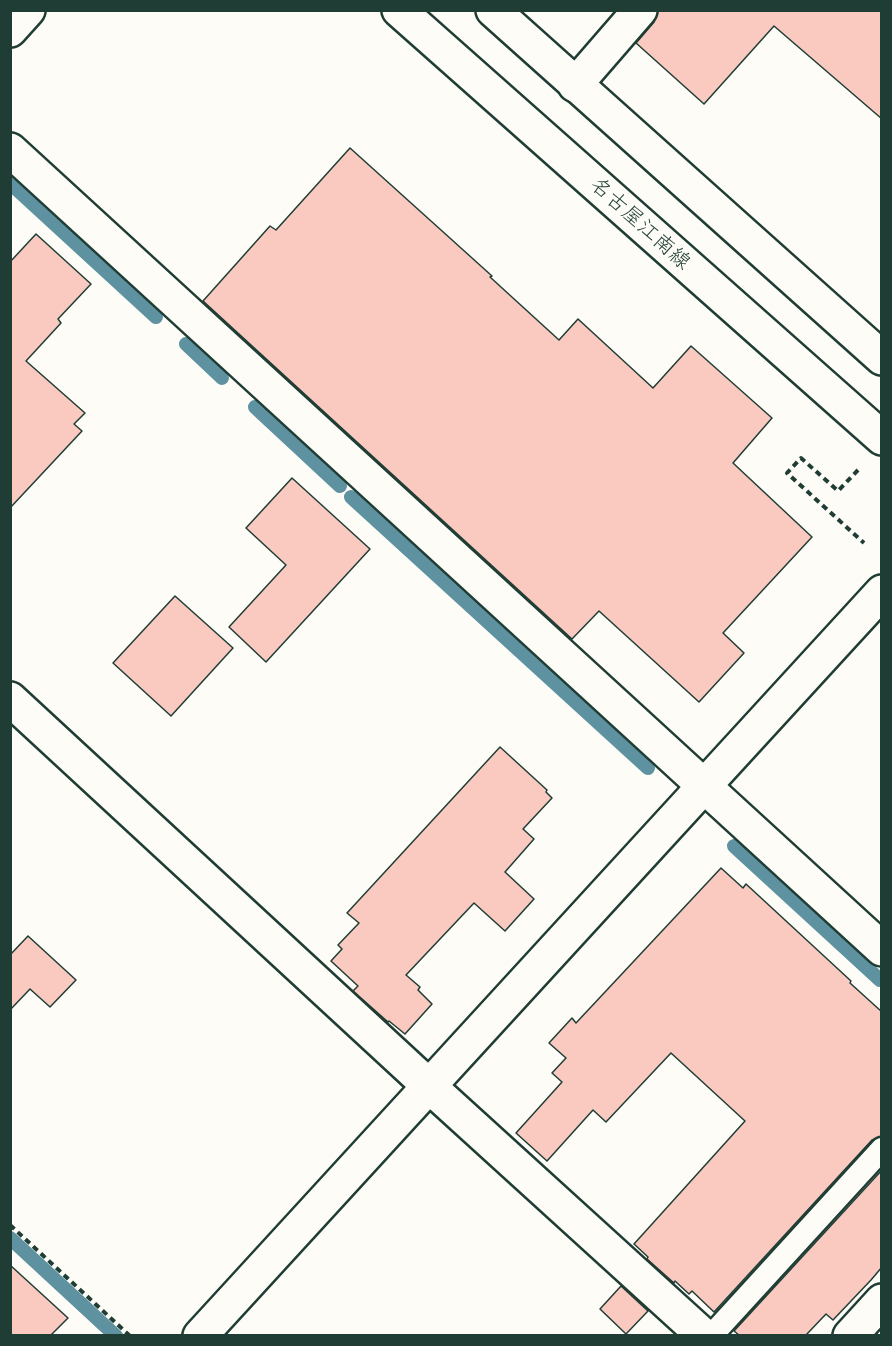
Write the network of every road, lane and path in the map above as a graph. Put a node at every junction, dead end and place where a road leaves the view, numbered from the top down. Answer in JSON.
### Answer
{"nodes":[{"id":1,"x":28,"y":10,"type":"edge"},
{"id":2,"x":399,"y":10,"type":"edge"},
{"id":3,"x":493,"y":10,"type":"edge"},
{"id":4,"x":640,"y":10,"type":"edge"},
{"id":5,"x":10,"y":30,"type":"edge"},
{"id":6,"x":575,"y":85,"type":"junction"},
{"id":7,"x":10,"y":150,"type":"edge"},
{"id":8,"x":882,"y":358,"type":"edge"},
{"id":9,"x":882,"y":438,"type":"edge"},
{"id":10,"x":838,"y":491,"type":"dead end"},
{"id":11,"x":864,"y":543,"type":"dead end"},
{"id":12,"x":882,"y":592,"type":"edge"},
{"id":13,"x":10,"y":699,"type":"edge"},
{"id":14,"x":704,"y":786,"type":"junction"},
{"id":15,"x":882,"y":949,"type":"edge"},
{"id":16,"x":429,"y":1086,"type":"junction"},
{"id":17,"x":882,"y":1149,"type":"edge"},
{"id":18,"x":10,"y":1226,"type":"edge"},
{"id":19,"x":882,"y":1301,"type":"edge"},
{"id":20,"x":130,"y":1335,"type":"edge"},
{"id":21,"x":200,"y":1335,"type":"edge"},
{"id":22,"x":704,"y":1335,"type":"edge"},
{"id":23,"x":711,"y":1335,"type":"edge"},
{"id":24,"x":850,"y":1335,"type":"edge"}],
"edges":[{"from":1,"to":5,"type":"street"},
{"from":2,"to":9,"type":"street","name":"名古屋江南線"},
{"from":3,"to":6,"type":"street"},
{"from":4,"to":6,"type":"street"},
{"from":6,"to":8,"type":"street"},
{"from":7,"to":14,"type":"street"},
{"from":10,"to":11,"type":"path"},
{"from":12,"to":14,"type":"street"},
{"from":13,"to":16,"type":"street"},
{"from":14,"to":15,"type":"street"},
{"from":14,"to":16,"type":"street"},
{"from":16,"to":21,"type":"street"},
{"from":16,"to":22,"type":"street"},
{"from":17,"to":23,"type":"lane"},
{"from":18,"to":20,"type":"path"},
{"from":19,"to":24,"type":"street"}]}
